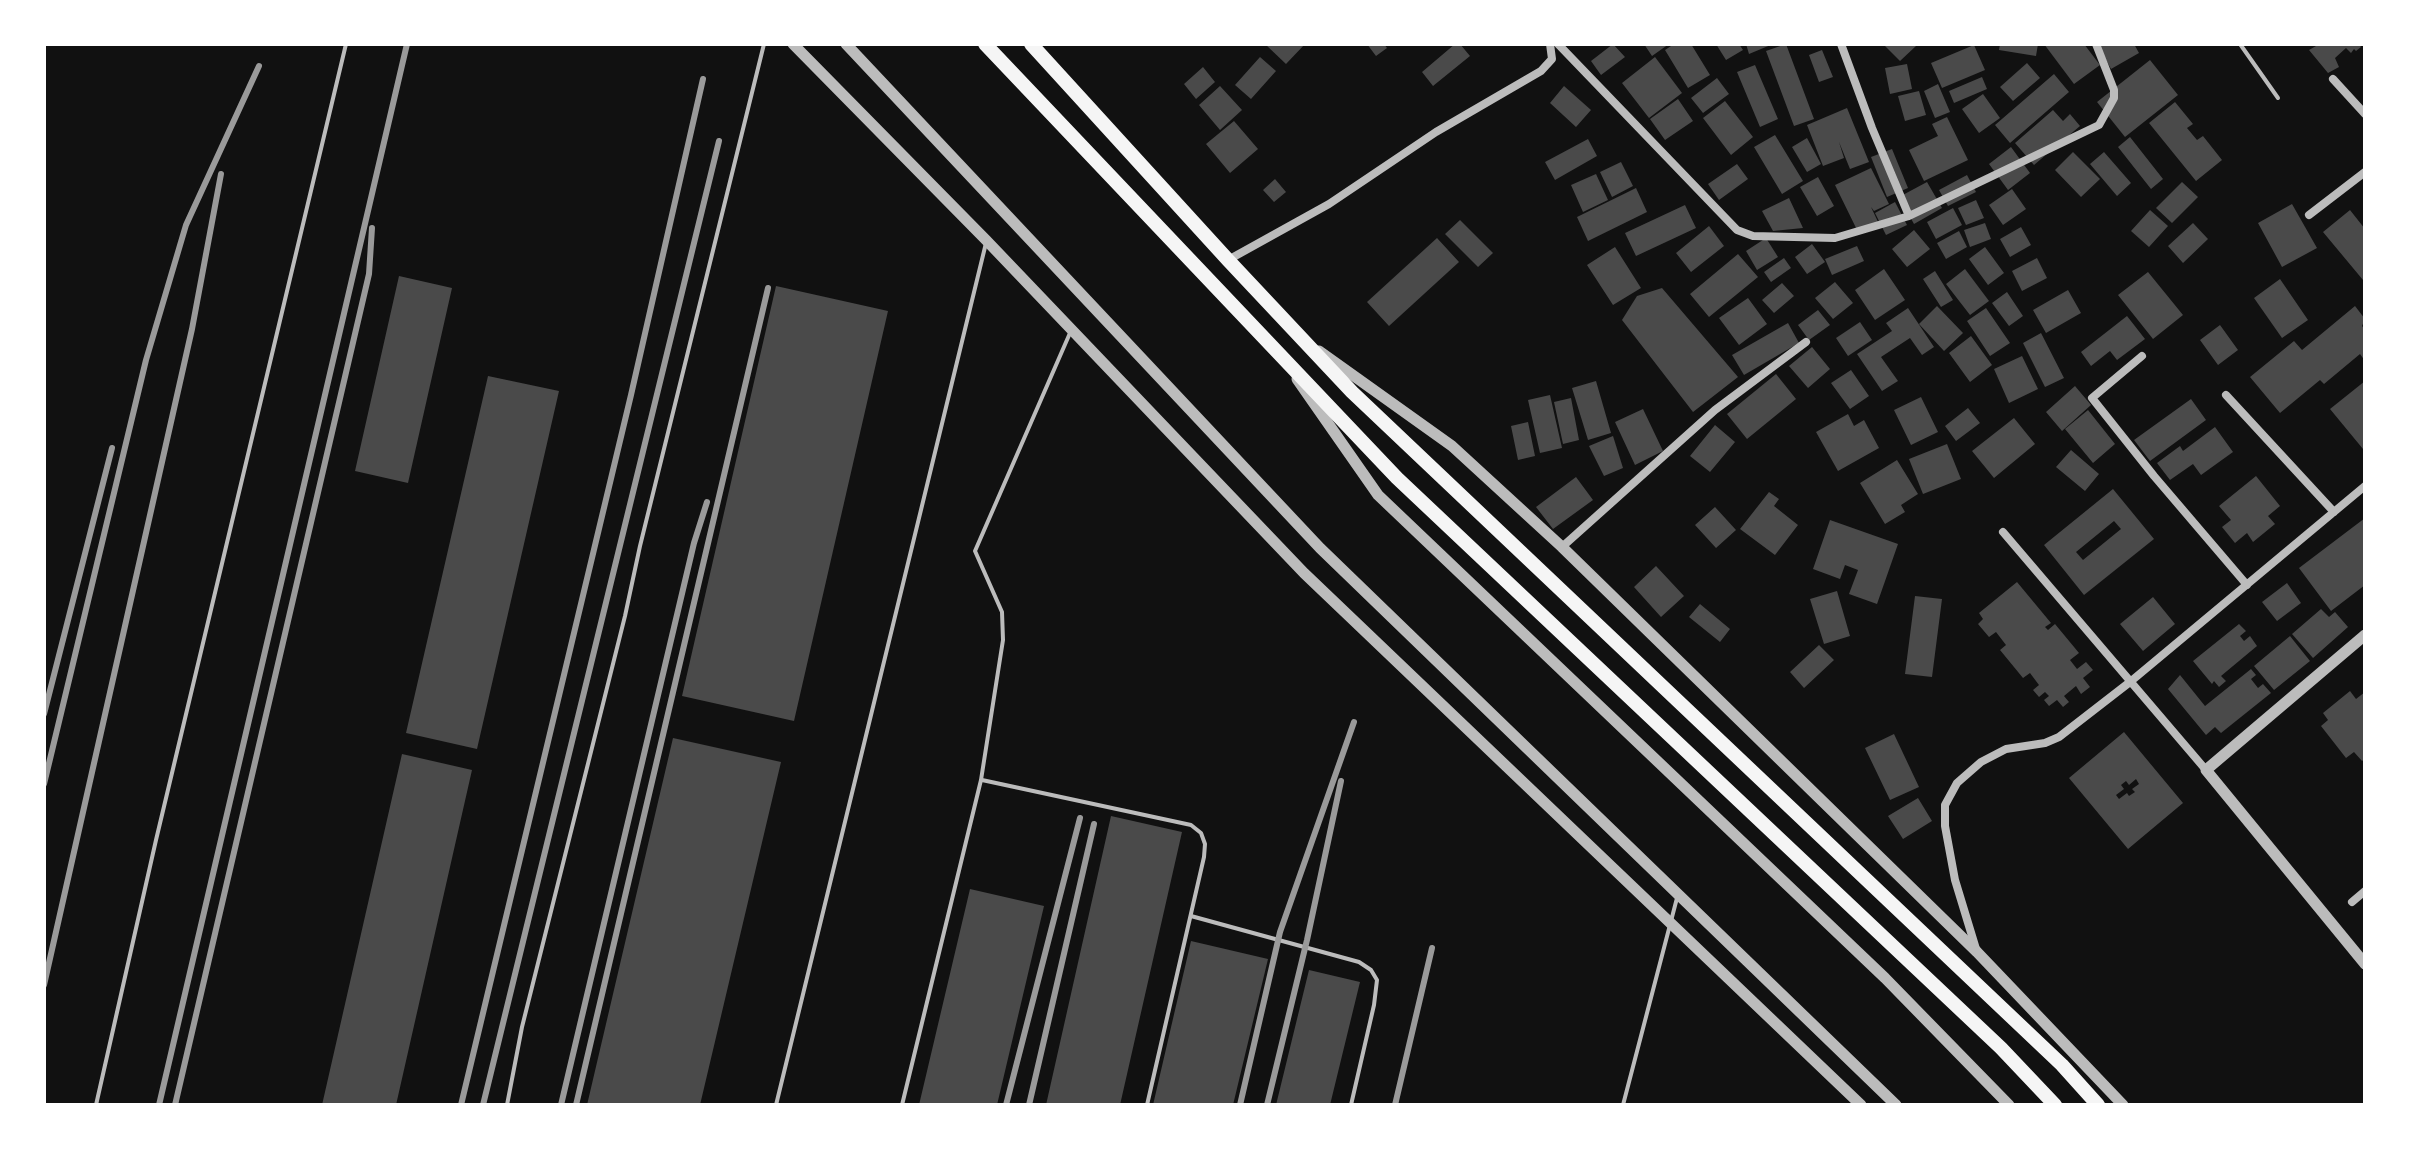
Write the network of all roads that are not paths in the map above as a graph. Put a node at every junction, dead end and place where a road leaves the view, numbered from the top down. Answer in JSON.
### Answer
{"nodes":[{"id":1,"x":346,"y":44,"type":"edge"},
{"id":2,"x":764,"y":44,"type":"edge"},
{"id":3,"x":793,"y":44,"type":"edge"},
{"id":4,"x":846,"y":44,"type":"edge"},
{"id":5,"x":985,"y":44,"type":"edge"},
{"id":6,"x":1031,"y":44,"type":"edge"},
{"id":7,"x":1550,"y":44,"type":"edge"},
{"id":8,"x":1558,"y":44,"type":"edge"},
{"id":9,"x":1841,"y":44,"type":"edge"},
{"id":10,"x":2096,"y":44,"type":"edge"},
{"id":11,"x":2240,"y":44,"type":"edge"},
{"id":12,"x":2333,"y":79,"type":"dead end"},
{"id":13,"x":2278,"y":98,"type":"dead end"},
{"id":14,"x":2365,"y":114,"type":"edge"},
{"id":15,"x":2365,"y":172,"type":"edge"},
{"id":16,"x":2309,"y":215,"type":"dead end"},
{"id":17,"x":1909,"y":216,"type":"junction"},
{"id":18,"x":986,"y":240,"type":"junction"},
{"id":19,"x":1228,"y":260,"type":"junction"},
{"id":20,"x":1071,"y":329,"type":"junction"},
{"id":21,"x":1302,"y":339,"type":"junction"},
{"id":22,"x":1806,"y":342,"type":"dead end"},
{"id":23,"x":1282,"y":356,"type":"junction"},
{"id":24,"x":2142,"y":356,"type":"dead end"},
{"id":25,"x":2226,"y":395,"type":"dead end"},
{"id":26,"x":2365,"y":486,"type":"edge"},
{"id":27,"x":2334,"y":512,"type":"junction"},
{"id":28,"x":2003,"y":532,"type":"dead end"},
{"id":29,"x":1562,"y":547,"type":"junction"},
{"id":30,"x":2247,"y":585,"type":"junction"},
{"id":31,"x":2365,"y":635,"type":"edge"},
{"id":32,"x":2130,"y":682,"type":"junction"},
{"id":33,"x":2206,"y":770,"type":"junction"},
{"id":34,"x":981,"y":780,"type":"junction"},
{"id":35,"x":2365,"y":891,"type":"edge"},
{"id":36,"x":1678,"y":895,"type":"junction"},
{"id":37,"x":2352,"y":902,"type":"dead end"},
{"id":38,"x":1191,"y":916,"type":"junction"},
{"id":39,"x":1670,"y":921,"type":"junction"},
{"id":40,"x":1977,"y":952,"type":"junction"},
{"id":41,"x":2365,"y":964,"type":"edge"},
{"id":42,"x":96,"y":1105,"type":"edge"},
{"id":43,"x":507,"y":1105,"type":"edge"},
{"id":44,"x":776,"y":1105,"type":"edge"},
{"id":45,"x":902,"y":1105,"type":"edge"},
{"id":46,"x":1147,"y":1105,"type":"edge"},
{"id":47,"x":1351,"y":1105,"type":"edge"},
{"id":48,"x":1623,"y":1105,"type":"edge"},
{"id":49,"x":1861,"y":1105,"type":"edge"},
{"id":50,"x":1896,"y":1105,"type":"edge"},
{"id":51,"x":2009,"y":1105,"type":"edge"},
{"id":52,"x":2055,"y":1105,"type":"edge"},
{"id":53,"x":2098,"y":1105,"type":"edge"},
{"id":54,"x":2123,"y":1105,"type":"edge"}],
"edges":[{"from":1,"to":42,"type":"lane"},
{"from":2,"to":43,"type":"lane"},
{"from":3,"to":18,"type":"street"},
{"from":4,"to":36,"type":"street"},
{"from":5,"to":23,"type":"highway"},
{"from":6,"to":19,"type":"highway"},
{"from":7,"to":19,"type":"street"},
{"from":8,"to":17,"type":"street"},
{"from":9,"to":17,"type":"street"},
{"from":10,"to":17,"type":"street"},
{"from":11,"to":13,"type":"lane"},
{"from":12,"to":14,"type":"street"},
{"from":15,"to":16,"type":"street"},
{"from":18,"to":20,"type":"street"},
{"from":18,"to":44,"type":"lane"},
{"from":19,"to":21,"type":"highway"},
{"from":20,"to":34,"type":"lane"},
{"from":20,"to":39,"type":"street"},
{"from":21,"to":29,"type":"street"},
{"from":21,"to":53,"type":"highway"},
{"from":22,"to":29,"type":"street"},
{"from":23,"to":51,"type":"street"},
{"from":23,"to":52,"type":"highway"},
{"from":24,"to":30,"type":"street"},
{"from":25,"to":27,"type":"street"},
{"from":26,"to":27,"type":"street"},
{"from":27,"to":30,"type":"street"},
{"from":28,"to":32,"type":"street"},
{"from":29,"to":40,"type":"street"},
{"from":30,"to":32,"type":"street"},
{"from":31,"to":33,"type":"street"},
{"from":32,"to":33,"type":"street"},
{"from":32,"to":40,"type":"street"},
{"from":33,"to":41,"type":"street"},
{"from":34,"to":38,"type":"lane"},
{"from":34,"to":45,"type":"lane"},
{"from":35,"to":37,"type":"street"},
{"from":36,"to":39,"type":"lane"},
{"from":36,"to":50,"type":"street"},
{"from":38,"to":46,"type":"lane"},
{"from":38,"to":47,"type":"lane"},
{"from":39,"to":48,"type":"lane"},
{"from":39,"to":49,"type":"street"},
{"from":40,"to":54,"type":"street"}]}
